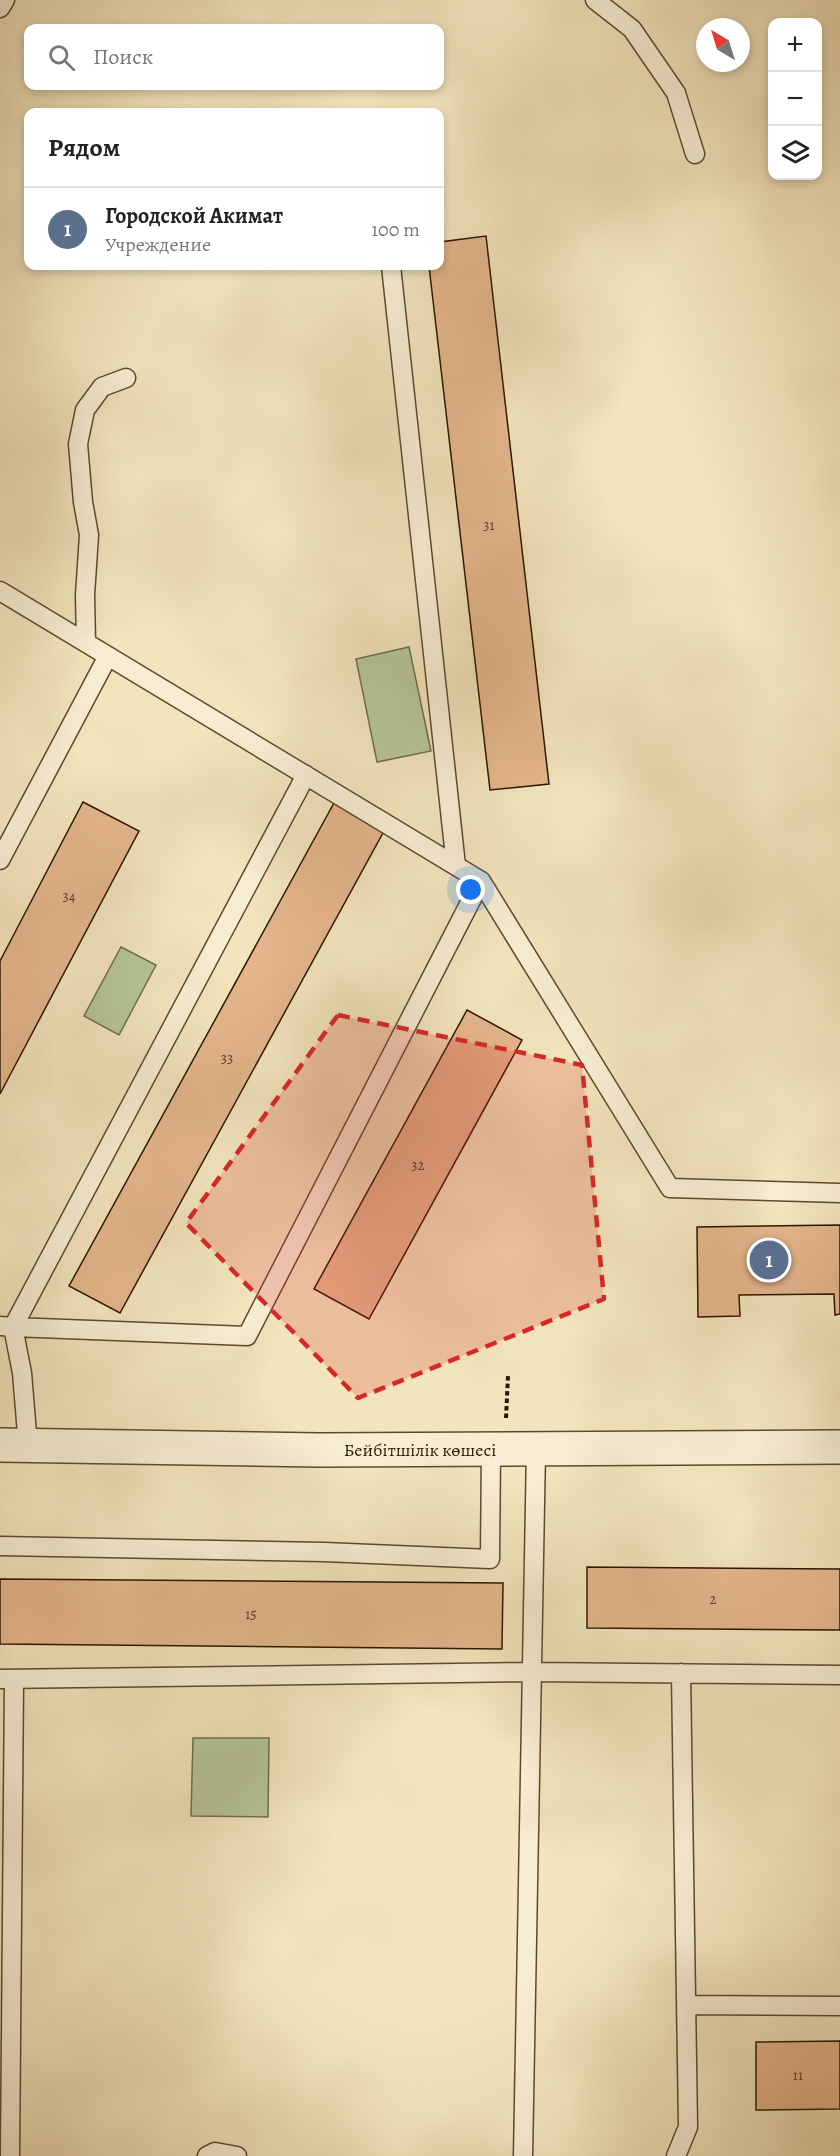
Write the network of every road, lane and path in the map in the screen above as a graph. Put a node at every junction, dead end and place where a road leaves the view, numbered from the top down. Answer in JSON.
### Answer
{"nodes":[{"id":1,"x":5,"y":0,"type":"edge"},
{"id":2,"x":595,"y":0,"type":"edge"},
{"id":3,"x":0,"y":8,"type":"edge"},
{"id":4,"x":695,"y":154,"type":"dead end"},
{"id":5,"x":391,"y":270,"type":"edge"},
{"id":6,"x":126,"y":378,"type":"dead end"},
{"id":7,"x":0,"y":591,"type":"edge"},
{"id":8,"x":86,"y":643,"type":"junction"},
{"id":9,"x":108,"y":656,"type":"junction"},
{"id":10,"x":306,"y":775,"type":"junction"},
{"id":11,"x":0,"y":861,"type":"edge"},
{"id":12,"x":456,"y":866,"type":"junction"},
{"id":13,"x":481,"y":881,"type":"junction"},
{"id":14,"x":840,"y":1193,"type":"edge"},
{"id":15,"x":7,"y":1326,"type":"edge"},
{"id":16,"x":14,"y":1446,"type":"edge"},
{"id":17,"x":840,"y":1447,"type":"edge"},
{"id":18,"x":491,"y":1449,"type":"junction"},
{"id":19,"x":536,"y":1449,"type":"junction"},
{"id":20,"x":0,"y":1546,"type":"edge"},
{"id":21,"x":532,"y":1672,"type":"junction"},
{"id":22,"x":681,"y":1673,"type":"junction"},
{"id":23,"x":840,"y":1675,"type":"edge"},
{"id":24,"x":7,"y":1679,"type":"edge"},
{"id":25,"x":687,"y":2005,"type":"junction"},
{"id":26,"x":840,"y":2006,"type":"edge"},
{"id":27,"x":10,"y":2156,"type":"edge"},
{"id":28,"x":207,"y":2156,"type":"edge"},
{"id":29,"x":237,"y":2156,"type":"edge"},
{"id":30,"x":523,"y":2156,"type":"edge"},
{"id":31,"x":676,"y":2156,"type":"edge"}],
"edges":[{"from":1,"to":3,"type":"lane"},
{"from":2,"to":4,"type":"lane"},
{"from":5,"to":12,"type":"lane"},
{"from":6,"to":8,"type":"lane"},
{"from":7,"to":8,"type":"lane"},
{"from":8,"to":9,"type":"lane"},
{"from":9,"to":10,"type":"lane"},
{"from":9,"to":11,"type":"lane"},
{"from":10,"to":12,"type":"lane"},
{"from":10,"to":15,"type":"lane"},
{"from":12,"to":13,"type":"lane"},
{"from":13,"to":14,"type":"lane"},
{"from":13,"to":15,"type":"lane"},
{"from":15,"to":16,"type":"lane"},
{"from":16,"to":18,"type":"street","name":"Бейбітшілік көшесі"},
{"from":17,"to":19,"type":"street","name":"Бейбітшілік көшесі"},
{"from":18,"to":19,"type":"street","name":"Бейбітшілік көшесі"},
{"from":18,"to":20,"type":"lane"},
{"from":19,"to":21,"type":"lane"},
{"from":21,"to":22,"type":"lane"},
{"from":21,"to":24,"type":"lane"},
{"from":21,"to":30,"type":"lane"},
{"from":22,"to":23,"type":"lane"},
{"from":22,"to":25,"type":"lane"},
{"from":24,"to":27,"type":"lane"},
{"from":25,"to":26,"type":"lane"},
{"from":25,"to":31,"type":"lane"},
{"from":28,"to":29,"type":"lane"}]}
